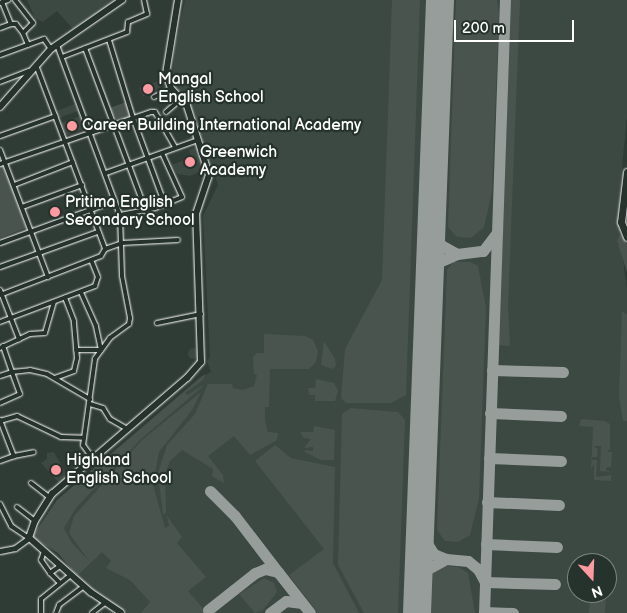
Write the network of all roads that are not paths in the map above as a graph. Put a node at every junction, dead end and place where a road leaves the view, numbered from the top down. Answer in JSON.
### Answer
{"nodes":[{"id":1,"x":8,"y":0,"type":"edge"},
{"id":2,"x":16,"y":0,"type":"edge"},
{"id":3,"x":122,"y":0,"type":"edge"},
{"id":4,"x":144,"y":0,"type":"edge"},
{"id":5,"x":178,"y":0,"type":"edge"},
{"id":6,"x":1,"y":3,"type":"edge"},
{"id":7,"x":11,"y":24,"type":"junction"},
{"id":8,"x":0,"y":28,"type":"edge"},
{"id":9,"x":22,"y":33,"type":"junction"},
{"id":10,"x":109,"y":40,"type":"junction"},
{"id":11,"x":28,"y":45,"type":"junction"},
{"id":12,"x":54,"y":47,"type":"junction"},
{"id":13,"x":85,"y":48,"type":"junction"},
{"id":14,"x":0,"y":55,"type":"edge"},
{"id":15,"x":62,"y":57,"type":"junction"},
{"id":16,"x":36,"y":65,"type":"junction"},
{"id":17,"x":30,"y":71,"type":"junction"},
{"id":18,"x":0,"y":82,"type":"edge"},
{"id":19,"x":171,"y":89,"type":"junction"},
{"id":20,"x":154,"y":97,"type":"dead end"},
{"id":21,"x":180,"y":100,"type":"junction"},
{"id":22,"x":0,"y":107,"type":"edge"},
{"id":23,"x":166,"y":112,"type":"dead end"},
{"id":24,"x":56,"y":116,"type":"junction"},
{"id":25,"x":133,"y":118,"type":"junction"},
{"id":26,"x":113,"y":126,"type":"junction"},
{"id":27,"x":90,"y":132,"type":"junction"},
{"id":28,"x":0,"y":136,"type":"edge"},
{"id":29,"x":65,"y":140,"type":"junction"},
{"id":30,"x":198,"y":140,"type":"junction"},
{"id":31,"x":175,"y":147,"type":"junction"},
{"id":32,"x":0,"y":150,"type":"edge"},
{"id":33,"x":162,"y":153,"type":"junction"},
{"id":34,"x":147,"y":157,"type":"junction"},
{"id":35,"x":74,"y":162,"type":"junction"},
{"id":36,"x":2,"y":163,"type":"edge"},
{"id":37,"x":128,"y":164,"type":"junction"},
{"id":38,"x":627,"y":172,"type":"edge"},
{"id":39,"x":106,"y":173,"type":"junction"},
{"id":40,"x":14,"y":185,"type":"junction"},
{"id":41,"x":82,"y":185,"type":"junction"},
{"id":42,"x":115,"y":201,"type":"junction"},
{"id":43,"x":165,"y":205,"type":"junction"},
{"id":44,"x":22,"y":207,"type":"junction"},
{"id":45,"x":90,"y":210,"type":"junction"},
{"id":46,"x":146,"y":211,"type":"junction"},
{"id":47,"x":626,"y":211,"type":"edge"},
{"id":48,"x":120,"y":215,"type":"junction"},
{"id":49,"x":624,"y":225,"type":"edge"},
{"id":50,"x":31,"y":231,"type":"junction"},
{"id":51,"x":98,"y":232,"type":"junction"},
{"id":52,"x":627,"y":237,"type":"edge"},
{"id":53,"x":178,"y":240,"type":"dead end"},
{"id":54,"x":0,"y":242,"type":"edge"},
{"id":55,"x":122,"y":243,"type":"junction"},
{"id":56,"x":104,"y":249,"type":"junction"},
{"id":57,"x":40,"y":254,"type":"junction"},
{"id":58,"x":91,"y":260,"type":"junction"},
{"id":59,"x":0,"y":267,"type":"edge"},
{"id":60,"x":48,"y":277,"type":"junction"},
{"id":61,"x":81,"y":292,"type":"junction"},
{"id":62,"x":0,"y":293,"type":"edge"},
{"id":63,"x":65,"y":298,"type":"junction"},
{"id":64,"x":54,"y":302,"type":"junction"},
{"id":65,"x":201,"y":314,"type":"junction"},
{"id":66,"x":11,"y":318,"type":"junction"},
{"id":67,"x":0,"y":322,"type":"edge"},
{"id":68,"x":157,"y":323,"type":"dead end"},
{"id":69,"x":19,"y":339,"type":"junction"},
{"id":70,"x":2,"y":347,"type":"edge"},
{"id":71,"x":76,"y":350,"type":"junction"},
{"id":72,"x":101,"y":350,"type":"junction"},
{"id":73,"x":12,"y":372,"type":"junction"},
{"id":74,"x":0,"y":376,"type":"edge"},
{"id":75,"x":56,"y":378,"type":"junction"},
{"id":76,"x":90,"y":402,"type":"junction"},
{"id":77,"x":0,"y":403,"type":"edge"},
{"id":78,"x":0,"y":420,"type":"edge"},
{"id":79,"x":127,"y":430,"type":"junction"},
{"id":80,"x":84,"y":438,"type":"junction"},
{"id":81,"x":34,"y":452,"type":"dead end"},
{"id":82,"x":14,"y":456,"type":"junction"},
{"id":83,"x":93,"y":459,"type":"junction"},
{"id":84,"x":0,"y":461,"type":"edge"},
{"id":85,"x":31,"y":483,"type":"dead end"},
{"id":86,"x":49,"y":498,"type":"junction"},
{"id":87,"x":0,"y":504,"type":"edge"},
{"id":88,"x":17,"y":507,"type":"dead end"},
{"id":89,"x":35,"y":521,"type":"junction"},
{"id":90,"x":28,"y":538,"type":"junction"},
{"id":91,"x":0,"y":546,"type":"edge"},
{"id":92,"x":0,"y":551,"type":"edge"},
{"id":93,"x":44,"y":551,"type":"junction"},
{"id":94,"x":62,"y":564,"type":"junction"},
{"id":95,"x":50,"y":573,"type":"junction"},
{"id":96,"x":71,"y":575,"type":"junction"},
{"id":97,"x":60,"y":583,"type":"junction"},
{"id":98,"x":83,"y":586,"type":"junction"},
{"id":99,"x":106,"y":602,"type":"junction"},
{"id":100,"x":42,"y":613,"type":"edge"},
{"id":101,"x":56,"y":613,"type":"edge"},
{"id":102,"x":92,"y":613,"type":"edge"},
{"id":103,"x":121,"y":613,"type":"edge"}],
"edges":[{"from":1,"to":6,"type":"street"},
{"from":2,"to":9,"type":"street"},
{"from":3,"to":12,"type":"main road"},
{"from":4,"to":10,"type":"street"},
{"from":5,"to":19,"type":"main road"},
{"from":6,"to":7,"type":"street"},
{"from":7,"to":8,"type":"street"},
{"from":7,"to":9,"type":"street"},
{"from":9,"to":11,"type":"street"},
{"from":10,"to":13,"type":"street"},
{"from":10,"to":25,"type":"street"},
{"from":11,"to":12,"type":"street"},
{"from":11,"to":14,"type":"street"},
{"from":12,"to":15,"type":"street"},
{"from":12,"to":16,"type":"main road"},
{"from":13,"to":15,"type":"street"},
{"from":13,"to":26,"type":"street"},
{"from":15,"to":27,"type":"street"},
{"from":16,"to":17,"type":"main road"},
{"from":16,"to":24,"type":"street"},
{"from":17,"to":18,"type":"street"},
{"from":17,"to":22,"type":"main road"},
{"from":19,"to":20,"type":"street"},
{"from":19,"to":21,"type":"main road"},
{"from":21,"to":23,"type":"street"},
{"from":21,"to":30,"type":"main road"},
{"from":24,"to":28,"type":"street"},
{"from":24,"to":29,"type":"street"},
{"from":25,"to":26,"type":"street"},
{"from":25,"to":31,"type":"street"},
{"from":25,"to":34,"type":"street"},
{"from":26,"to":27,"type":"street"},
{"from":26,"to":37,"type":"street"},
{"from":27,"to":29,"type":"street"},
{"from":27,"to":39,"type":"street"},
{"from":29,"to":35,"type":"street"},
{"from":29,"to":36,"type":"street"},
{"from":30,"to":31,"type":"street"},
{"from":30,"to":65,"type":"main road"},
{"from":31,"to":33,"type":"street"},
{"from":32,"to":36,"type":"street"},
{"from":33,"to":34,"type":"street"},
{"from":33,"to":43,"type":"street"},
{"from":34,"to":37,"type":"street"},
{"from":34,"to":43,"type":"street"},
{"from":35,"to":40,"type":"street"},
{"from":35,"to":41,"type":"street"},
{"from":36,"to":40,"type":"street"},
{"from":37,"to":39,"type":"street"},
{"from":37,"to":46,"type":"street"},
{"from":38,"to":47,"type":"highway"},
{"from":39,"to":42,"type":"street"},
{"from":40,"to":44,"type":"street"},
{"from":41,"to":44,"type":"street"},
{"from":41,"to":45,"type":"street"},
{"from":42,"to":45,"type":"street"},
{"from":42,"to":48,"type":"street"},
{"from":43,"to":46,"type":"street"},
{"from":44,"to":50,"type":"street"},
{"from":45,"to":50,"type":"street"},
{"from":45,"to":51,"type":"street"},
{"from":46,"to":48,"type":"street"},
{"from":47,"to":49,"type":"highway"},
{"from":48,"to":55,"type":"street"},
{"from":49,"to":52,"type":"highway"},
{"from":50,"to":54,"type":"street"},
{"from":50,"to":57,"type":"street"},
{"from":51,"to":56,"type":"street"},
{"from":51,"to":57,"type":"street"},
{"from":53,"to":55,"type":"street"},
{"from":55,"to":56,"type":"street"},
{"from":55,"to":72,"type":"street"},
{"from":56,"to":58,"type":"street"},
{"from":57,"to":59,"type":"street"},
{"from":57,"to":60,"type":"street"},
{"from":58,"to":60,"type":"street"},
{"from":58,"to":61,"type":"street"},
{"from":60,"to":62,"type":"street"},
{"from":61,"to":63,"type":"street"},
{"from":61,"to":72,"type":"street"},
{"from":62,"to":66,"type":"street"},
{"from":63,"to":64,"type":"street"},
{"from":63,"to":71,"type":"street"},
{"from":64,"to":66,"type":"street"},
{"from":64,"to":69,"type":"street"},
{"from":65,"to":68,"type":"street"},
{"from":65,"to":79,"type":"main road"},
{"from":66,"to":67,"type":"street"},
{"from":66,"to":69,"type":"street"},
{"from":69,"to":70,"type":"street"},
{"from":70,"to":73,"type":"street"},
{"from":71,"to":72,"type":"street"},
{"from":71,"to":75,"type":"street"},
{"from":72,"to":76,"type":"street"},
{"from":73,"to":74,"type":"street"},
{"from":73,"to":75,"type":"street"},
{"from":73,"to":77,"type":"street"},
{"from":75,"to":76,"type":"street"},
{"from":76,"to":79,"type":"street"},
{"from":76,"to":80,"type":"street"},
{"from":78,"to":80,"type":"street"},
{"from":78,"to":82,"type":"street"},
{"from":79,"to":83,"type":"main road"},
{"from":80,"to":83,"type":"street"},
{"from":81,"to":82,"type":"street"},
{"from":82,"to":84,"type":"street"},
{"from":83,"to":86,"type":"main road"},
{"from":85,"to":86,"type":"street"},
{"from":86,"to":89,"type":"main road"},
{"from":87,"to":90,"type":"street"},
{"from":88,"to":89,"type":"street"},
{"from":89,"to":90,"type":"main road"},
{"from":90,"to":92,"type":"street"},
{"from":90,"to":93,"type":"main road"},
{"from":91,"to":92,"type":"street"},
{"from":93,"to":94,"type":"main road"},
{"from":93,"to":95,"type":"street"},
{"from":94,"to":95,"type":"street"},
{"from":94,"to":96,"type":"main road"},
{"from":95,"to":97,"type":"street"},
{"from":96,"to":97,"type":"street"},
{"from":96,"to":98,"type":"main road"},
{"from":97,"to":100,"type":"street"},
{"from":98,"to":99,"type":"main road"},
{"from":98,"to":101,"type":"street"},
{"from":99,"to":102,"type":"street"},
{"from":99,"to":103,"type":"main road"}]}
